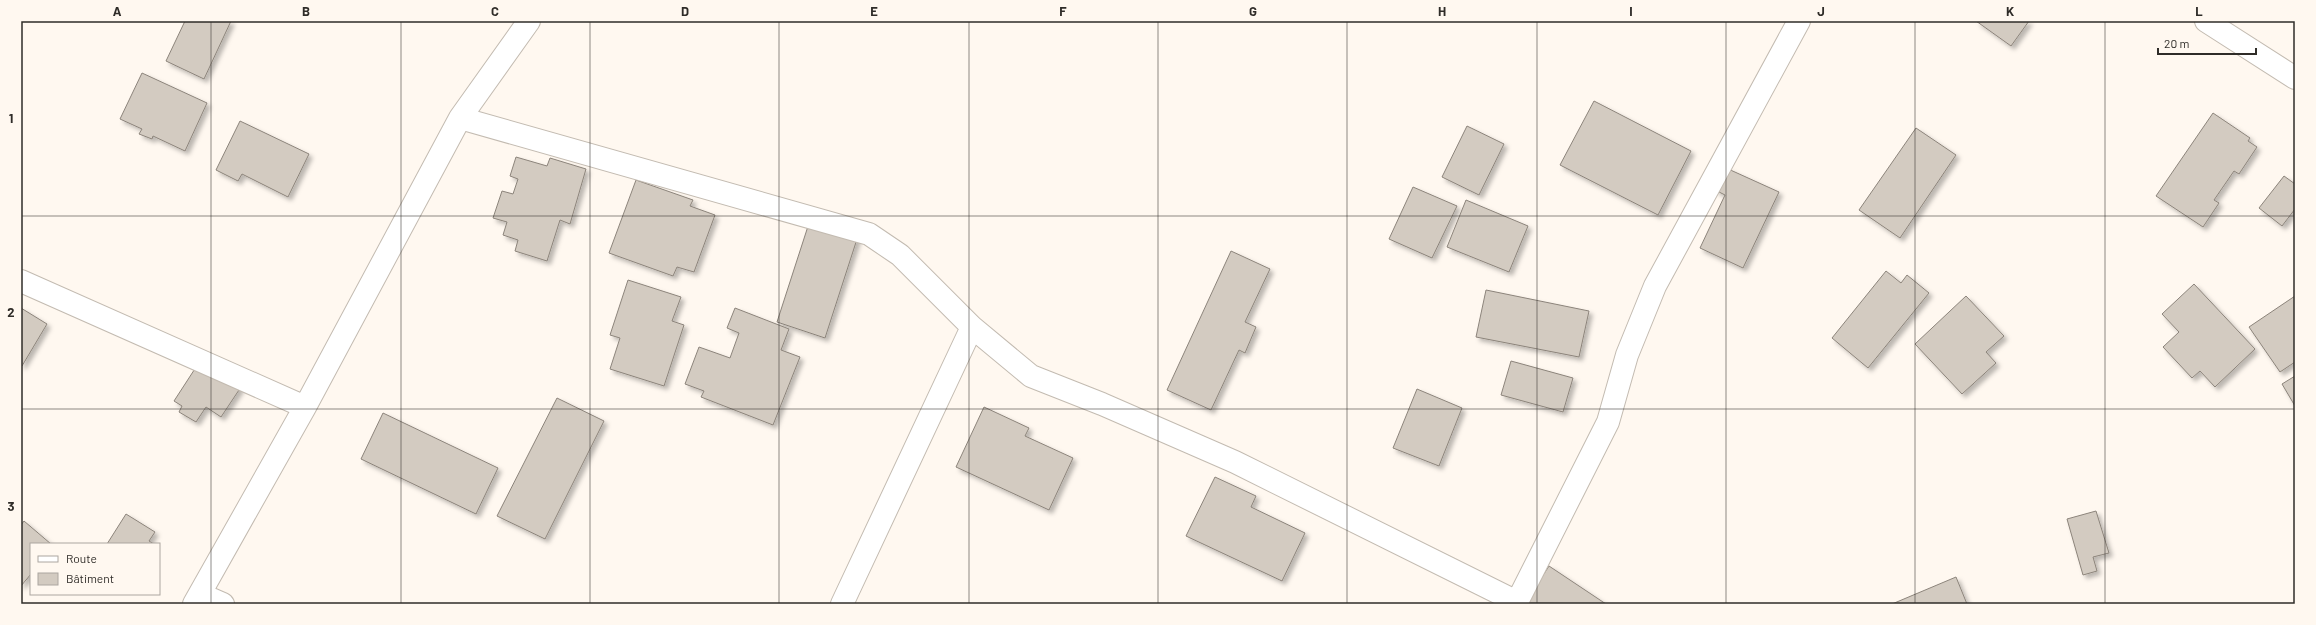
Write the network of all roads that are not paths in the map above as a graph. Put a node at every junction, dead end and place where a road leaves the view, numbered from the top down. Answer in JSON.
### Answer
{"nodes":[{"id":1,"x":529,"y":21,"type":"edge"},
{"id":2,"x":1799,"y":21,"type":"edge"},
{"id":3,"x":2206,"y":21,"type":"edge"},
{"id":4,"x":2295,"y":78,"type":"edge"},
{"id":5,"x":460,"y":118,"type":"junction"},
{"id":6,"x":21,"y":281,"type":"edge"},
{"id":7,"x":972,"y":327,"type":"junction"},
{"id":8,"x":306,"y":407,"type":"junction"},
{"id":9,"x":197,"y":599,"type":"edge"},
{"id":10,"x":1517,"y":603,"type":"edge"},
{"id":11,"x":223,"y":604,"type":"edge"},
{"id":12,"x":842,"y":604,"type":"edge"}],
"edges":[{"from":1,"to":5,"type":"street"},
{"from":2,"to":10,"type":"street"},
{"from":3,"to":4,"type":"street"},
{"from":5,"to":7,"type":"street"},
{"from":5,"to":8,"type":"street"},
{"from":6,"to":8,"type":"street"},
{"from":7,"to":10,"type":"street"},
{"from":7,"to":12,"type":"street"},
{"from":8,"to":9,"type":"street"},
{"from":9,"to":11,"type":"street"}]}
